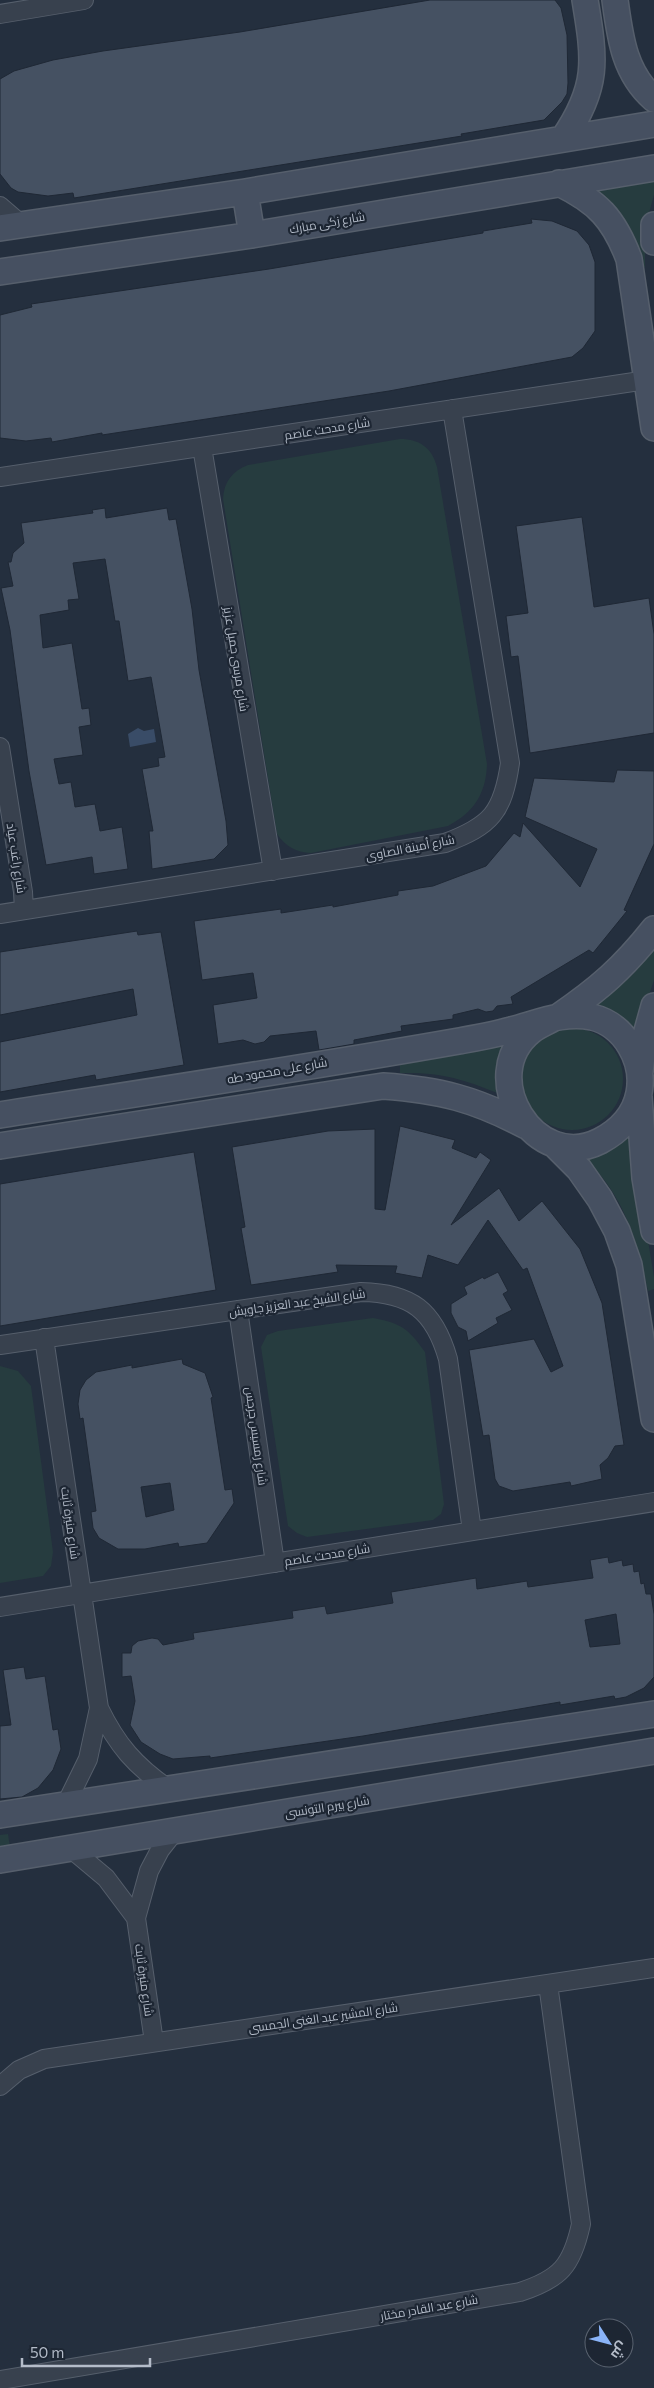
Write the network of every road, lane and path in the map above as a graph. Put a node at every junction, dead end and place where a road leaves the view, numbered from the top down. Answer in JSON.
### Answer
{"nodes":[{"id":1,"x":84,"y":0,"type":"edge"},
{"id":2,"x":586,"y":0,"type":"edge"},
{"id":3,"x":615,"y":0,"type":"edge"},
{"id":4,"x":0,"y":14,"type":"edge"},
{"id":5,"x":654,"y":99,"type":"edge"},
{"id":6,"x":654,"y":124,"type":"edge"},
{"id":7,"x":563,"y":139,"type":"junction"},
{"id":8,"x":654,"y":168,"type":"edge"},
{"id":9,"x":559,"y":183,"type":"junction"},
{"id":10,"x":246,"y":192,"type":"junction"},
{"id":11,"x":0,"y":206,"type":"edge"},
{"id":12,"x":654,"y":225,"type":"edge"},
{"id":13,"x":11,"y":226,"type":"edge"},
{"id":14,"x":252,"y":235,"type":"junction"},
{"id":15,"x":654,"y":242,"type":"edge"},
{"id":16,"x":0,"y":272,"type":"edge"},
{"id":17,"x":650,"y":379,"type":"edge"},
{"id":18,"x":452,"y":409,"type":"junction"},
{"id":19,"x":654,"y":428,"type":"edge"},
{"id":20,"x":202,"y":447,"type":"junction"},
{"id":21,"x":0,"y":477,"type":"edge"},
{"id":22,"x":0,"y":747,"type":"edge"},
{"id":23,"x":272,"y":871,"type":"junction"},
{"id":24,"x":24,"y":910,"type":"junction"},
{"id":25,"x":0,"y":914,"type":"edge"},
{"id":26,"x":654,"y":929,"type":"edge"},
{"id":27,"x":654,"y":1006,"type":"edge"},
{"id":28,"x":555,"y":1018,"type":"junction"},
{"id":29,"x":639,"y":1083,"type":"junction"},
{"id":30,"x":0,"y":1115,"type":"edge"},
{"id":31,"x":527,"y":1127,"type":"junction"},
{"id":32,"x":554,"y":1144,"type":"junction"},
{"id":33,"x":0,"y":1146,"type":"edge"},
{"id":34,"x":654,"y":1231,"type":"edge"},
{"id":35,"x":238,"y":1310,"type":"junction"},
{"id":36,"x":44,"y":1338,"type":"junction"},
{"id":37,"x":0,"y":1344,"type":"edge"},
{"id":38,"x":654,"y":1419,"type":"edge"},
{"id":39,"x":654,"y":1502,"type":"edge"},
{"id":40,"x":472,"y":1531,"type":"junction"},
{"id":41,"x":275,"y":1563,"type":"junction"},
{"id":42,"x":81,"y":1594,"type":"junction"},
{"id":43,"x":0,"y":1607,"type":"edge"},
{"id":44,"x":99,"y":1708,"type":"junction"},
{"id":45,"x":654,"y":1714,"type":"edge"},
{"id":46,"x":654,"y":1751,"type":"edge"},
{"id":47,"x":170,"y":1790,"type":"junction"},
{"id":48,"x":65,"y":1806,"type":"junction"},
{"id":49,"x":0,"y":1815,"type":"edge"},
{"id":50,"x":175,"y":1831,"type":"junction"},
{"id":51,"x":69,"y":1847,"type":"junction"},
{"id":52,"x":0,"y":1860,"type":"edge"},
{"id":53,"x":136,"y":1918,"type":"junction"},
{"id":54,"x":654,"y":1968,"type":"edge"},
{"id":55,"x":548,"y":1984,"type":"junction"},
{"id":56,"x":154,"y":2042,"type":"junction"},
{"id":57,"x":0,"y":2086,"type":"edge"},
{"id":58,"x":1,"y":2380,"type":"edge"}],
"edges":[{"from":1,"to":4,"type":"street"},
{"from":2,"to":7,"type":"street"},
{"from":3,"to":5,"type":"street"},
{"from":6,"to":7,"type":"street"},
{"from":7,"to":10,"type":"street"},
{"from":8,"to":9,"type":"street","name":"شارع زكى مبارك"},
{"from":9,"to":14,"type":"street","name":"شارع زكى مبارك"},
{"from":9,"to":17,"type":"street"},
{"from":10,"to":13,"type":"street"},
{"from":10,"to":14,"type":"street"},
{"from":11,"to":13,"type":"street"},
{"from":12,"to":15,"type":"street"},
{"from":14,"to":16,"type":"street","name":"شارع زكى مبارك"},
{"from":17,"to":18,"type":"street","name":"شارع مدحت عاصم"},
{"from":17,"to":19,"type":"street"},
{"from":18,"to":20,"type":"street","name":"شارع مدحت عاصم"},
{"from":18,"to":23,"type":"street","name":"شارع أمينة الصاوى"},
{"from":20,"to":21,"type":"street","name":"شارع مدحت عاصم"},
{"from":20,"to":23,"type":"street","name":"شارع مرسى جميل عزيز"},
{"from":22,"to":24,"type":"street","name":"شارع راغب عياد"},
{"from":23,"to":24,"type":"street","name":"شارع أمينة الصاوى"},
{"from":24,"to":25,"type":"street","name":"شارع أمينة الصاوى"},
{"from":26,"to":28,"type":"street"},
{"from":27,"to":29,"type":"street"},
{"from":28,"to":29,"type":"street"},
{"from":28,"to":30,"type":"street","name":"شارع على محمود طه"},
{"from":28,"to":31,"type":"street"},
{"from":29,"to":32,"type":"street"},
{"from":29,"to":34,"type":"street"},
{"from":31,"to":32,"type":"street"},
{"from":31,"to":33,"type":"street"},
{"from":32,"to":38,"type":"street"},
{"from":35,"to":36,"type":"street","name":"شارع الشيخ عبد العزيز جاويش"},
{"from":35,"to":40,"type":"street","name":"شارع الشيخ عبد العزيز جاويش"},
{"from":35,"to":41,"type":"street","name":"شارع رمسيس جرجس"},
{"from":36,"to":37,"type":"street","name":"شارع الشيخ عبد العزيز جاويش"},
{"from":36,"to":42,"type":"street","name":"شارع منيرة ثابت"},
{"from":39,"to":40,"type":"street","name":"شارع مدحت عاصم"},
{"from":40,"to":41,"type":"street","name":"شارع مدحت عاصم"},
{"from":41,"to":42,"type":"street","name":"شارع مدحت عاصم"},
{"from":42,"to":43,"type":"street","name":"شارع مدحت عاصم"},
{"from":42,"to":44,"type":"street","name":"شارع منيرة ثابت"},
{"from":44,"to":47,"type":"street","name":"شارع منيرة ثابت"},
{"from":44,"to":48,"type":"street","name":"شارع منيرة ثابت"},
{"from":45,"to":47,"type":"street"},
{"from":46,"to":50,"type":"street","name":"شارع بيرم التونسى"},
{"from":47,"to":48,"type":"street"},
{"from":48,"to":49,"type":"street"},
{"from":50,"to":51,"type":"street","name":"شارع بيرم التونسى"},
{"from":50,"to":53,"type":"street","name":"شارع منيرة ثابت"},
{"from":51,"to":52,"type":"street","name":"شارع بيرم التونسى"},
{"from":51,"to":53,"type":"street","name":"شارع منيرة ثابت"},
{"from":53,"to":56,"type":"street","name":"شارع منيرة ثابت"},
{"from":54,"to":55,"type":"street","name":"شارع المشير عبد الغنى الجمسى"},
{"from":55,"to":56,"type":"street","name":"شارع المشير عبد الغنى الجمسى"},
{"from":55,"to":58,"type":"street","name":"شارع عبد القادر مختار"},
{"from":56,"to":57,"type":"street","name":"شارع المشير عبد الغنى الجمسى"}]}
